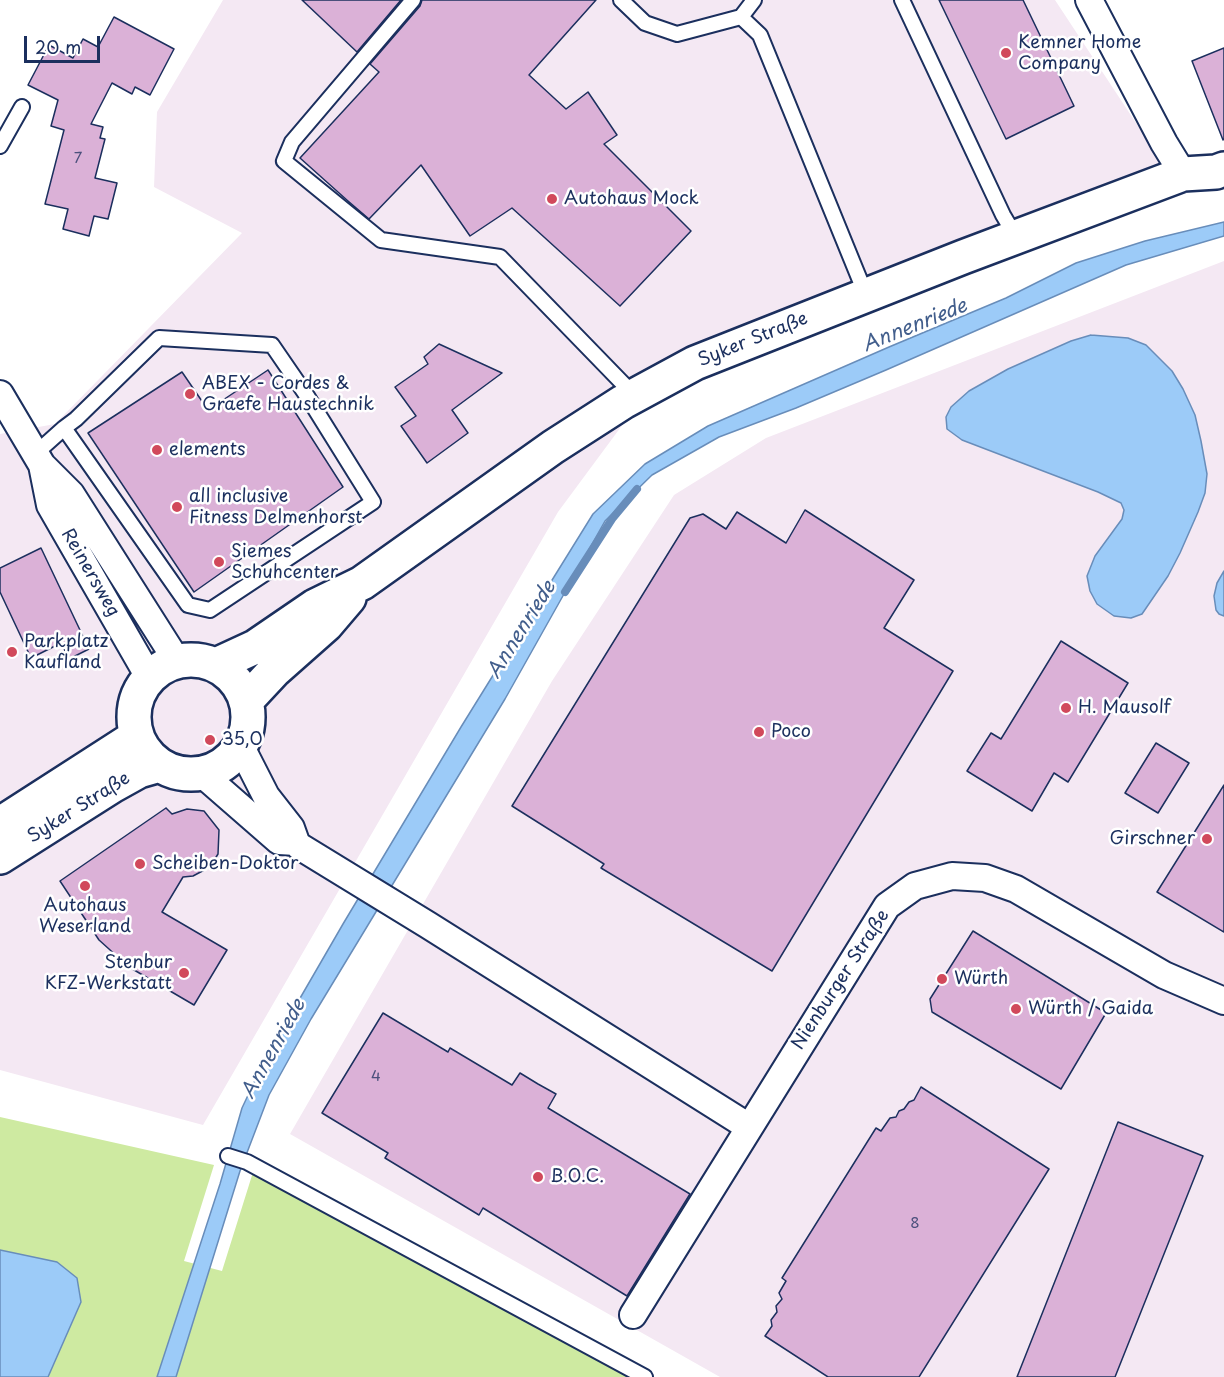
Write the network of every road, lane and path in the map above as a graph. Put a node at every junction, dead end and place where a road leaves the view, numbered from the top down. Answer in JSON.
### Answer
{"nodes":[{"id":1,"x":413,"y":0,"type":"edge"},
{"id":2,"x":621,"y":0,"type":"edge"},
{"id":3,"x":754,"y":0,"type":"edge"},
{"id":4,"x":902,"y":0,"type":"edge"},
{"id":5,"x":1089,"y":0,"type":"edge"},
{"id":6,"x":741,"y":17,"type":"junction"},
{"id":7,"x":22,"y":106,"type":"dead end"},
{"id":8,"x":0,"y":146,"type":"edge"},
{"id":9,"x":1224,"y":147,"type":"edge"},
{"id":10,"x":1224,"y":169,"type":"edge"},
{"id":11,"x":1184,"y":174,"type":"junction"},
{"id":12,"x":1016,"y":237,"type":"junction"},
{"id":13,"x":866,"y":295,"type":"junction"},
{"id":14,"x":0,"y":394,"type":"edge"},
{"id":15,"x":635,"y":396,"type":"junction"},
{"id":16,"x":64,"y":428,"type":"junction"},
{"id":17,"x":39,"y":459,"type":"junction"},
{"id":18,"x":362,"y":583,"type":"junction"},
{"id":19,"x":177,"y":661,"type":"junction"},
{"id":20,"x":216,"y":665,"type":"junction"},
{"id":21,"x":149,"y":677,"type":"junction"},
{"id":22,"x":246,"y":701,"type":"junction"},
{"id":23,"x":137,"y":736,"type":"junction"},
{"id":24,"x":240,"y":745,"type":"junction"},
{"id":25,"x":160,"y":765,"type":"junction"},
{"id":26,"x":201,"y":773,"type":"junction"},
{"id":27,"x":0,"y":824,"type":"edge"},
{"id":28,"x":296,"y":842,"type":"junction"},
{"id":29,"x":0,"y":857,"type":"edge"},
{"id":30,"x":1224,"y":1000,"type":"edge"},
{"id":31,"x":748,"y":1127,"type":"junction"},
{"id":32,"x":228,"y":1155,"type":"dead end"},
{"id":33,"x":633,"y":1315,"type":"dead end"},
{"id":34,"x":645,"y":1377,"type":"edge"}],
"edges":[{"from":1,"to":15,"type":"lane"},
{"from":2,"to":6,"type":"lane"},
{"from":3,"to":6,"type":"lane"},
{"from":4,"to":12,"type":"lane"},
{"from":5,"to":11,"type":"street"},
{"from":6,"to":13,"type":"lane"},
{"from":7,"to":8,"type":"lane"},
{"from":9,"to":11,"type":"main road","name":"Syker Straße"},
{"from":10,"to":11,"type":"main road","name":"Syker Straße"},
{"from":11,"to":12,"type":"main road","name":"Syker Straße"},
{"from":12,"to":13,"type":"main road","name":"Syker Straße"},
{"from":13,"to":15,"type":"main road","name":"Syker Straße"},
{"from":14,"to":17,"type":"street","name":"Reinersweg"},
{"from":15,"to":18,"type":"main road","name":"Syker Straße"},
{"from":16,"to":16,"type":"lane"},
{"from":16,"to":17,"type":"lane"},
{"from":17,"to":19,"type":"street","name":"Reinersweg"},
{"from":17,"to":21,"type":"street","name":"Reinersweg"},
{"from":18,"to":20,"type":"main road","name":"Syker Straße"},
{"from":18,"to":22,"type":"main road","name":"Syker Straße"},
{"from":19,"to":20,"type":"main road"},
{"from":19,"to":21,"type":"main road"},
{"from":20,"to":22,"type":"main road"},
{"from":21,"to":23,"type":"main road"},
{"from":22,"to":24,"type":"main road"},
{"from":23,"to":25,"type":"main road"},
{"from":23,"to":27,"type":"main road","name":"Syker Straße"},
{"from":24,"to":26,"type":"main road"},
{"from":24,"to":28,"type":"street"},
{"from":25,"to":26,"type":"main road"},
{"from":25,"to":29,"type":"main road","name":"Syker Straße"},
{"from":26,"to":28,"type":"street"},
{"from":28,"to":31,"type":"street"},
{"from":30,"to":31,"type":"street","name":"Nienburger Straße"},
{"from":31,"to":33,"type":"street","name":"Nienburger Straße"},
{"from":32,"to":34,"type":"lane"}]}
